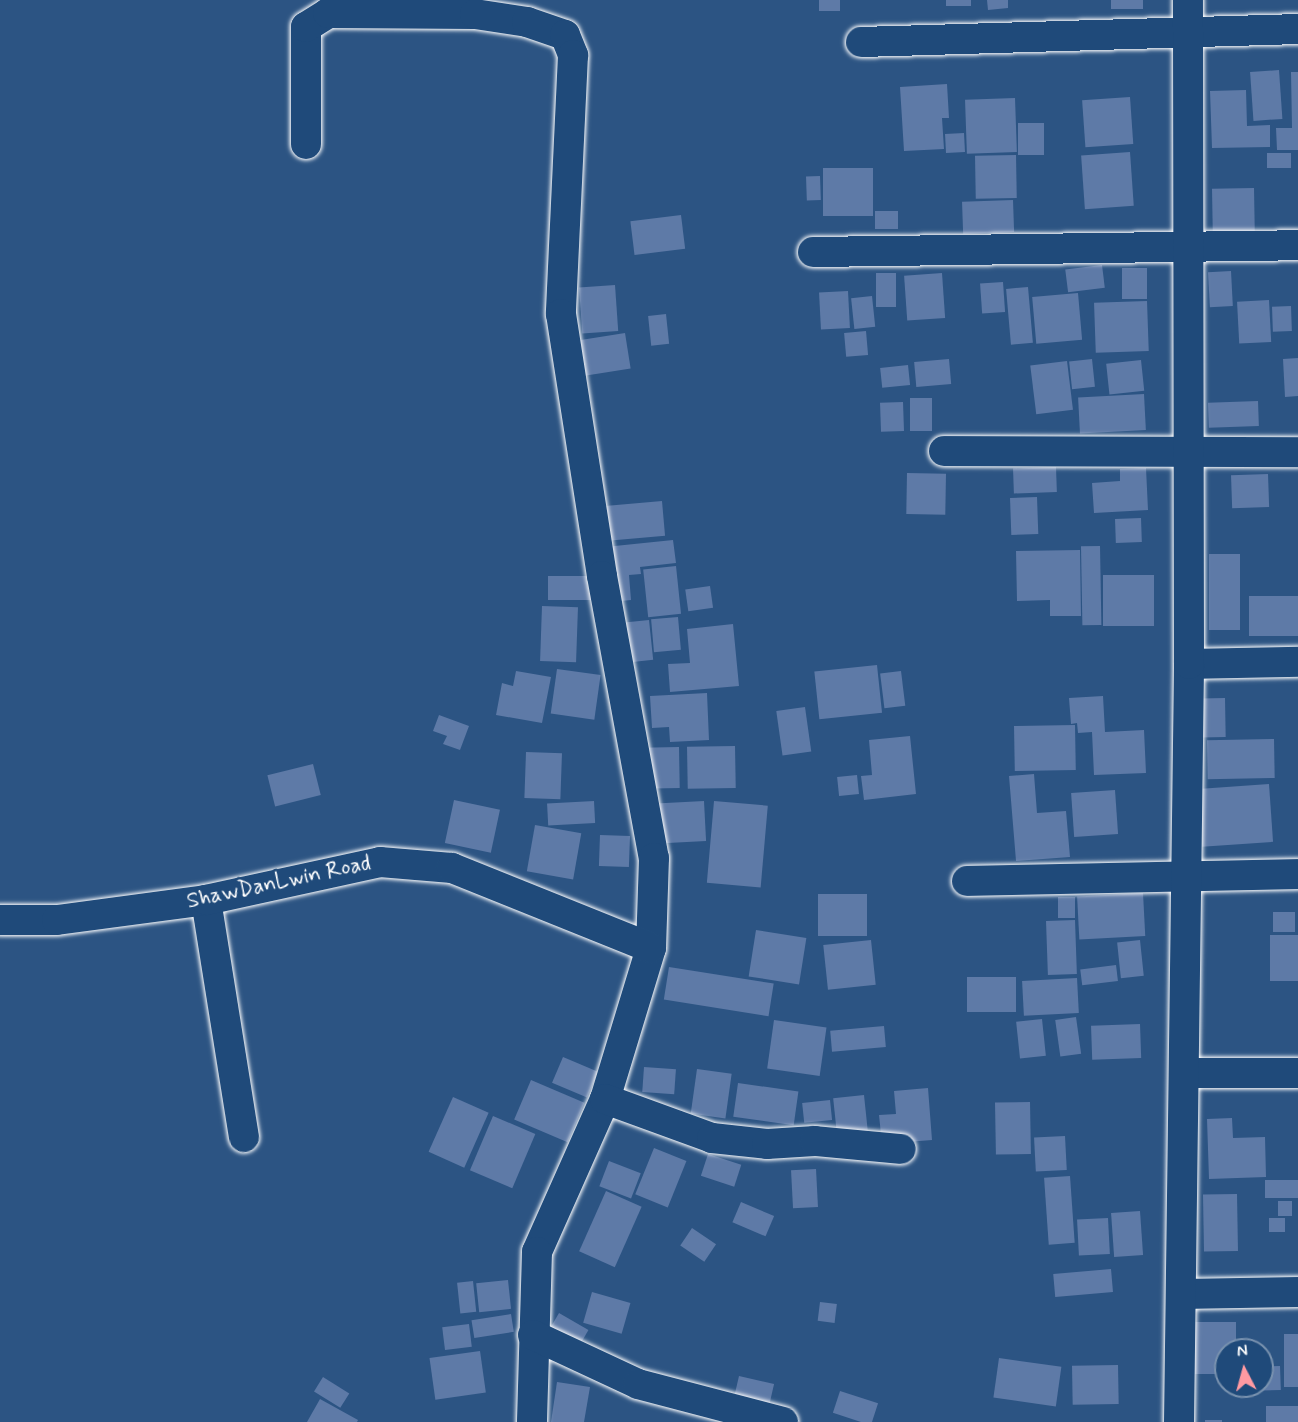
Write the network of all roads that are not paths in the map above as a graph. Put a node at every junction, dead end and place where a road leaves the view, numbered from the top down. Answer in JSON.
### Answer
{"nodes":[{"id":1,"x":1188,"y":0,"type":"edge"},
{"id":2,"x":1298,"y":29,"type":"edge"},
{"id":3,"x":1188,"y":30,"type":"junction"},
{"id":4,"x":861,"y":42,"type":"dead end"},
{"id":5,"x":306,"y":144,"type":"dead end"},
{"id":6,"x":1190,"y":245,"type":"junction"},
{"id":7,"x":1298,"y":245,"type":"edge"},
{"id":8,"x":813,"y":252,"type":"dead end"},
{"id":9,"x":944,"y":451,"type":"dead end"},
{"id":10,"x":1188,"y":452,"type":"junction"},
{"id":11,"x":1298,"y":452,"type":"edge"},
{"id":12,"x":1298,"y":662,"type":"edge"},
{"id":13,"x":1189,"y":664,"type":"junction"},
{"id":14,"x":1185,"y":874,"type":"junction"},
{"id":15,"x":1298,"y":874,"type":"edge"},
{"id":16,"x":967,"y":881,"type":"dead end"},
{"id":17,"x":206,"y":900,"type":"junction"},
{"id":18,"x":0,"y":920,"type":"edge"},
{"id":19,"x":651,"y":948,"type":"junction"},
{"id":20,"x":1184,"y":1073,"type":"junction"},
{"id":21,"x":1298,"y":1073,"type":"edge"},
{"id":22,"x":605,"y":1099,"type":"junction"},
{"id":23,"x":244,"y":1137,"type":"dead end"},
{"id":24,"x":901,"y":1149,"type":"dead end"},
{"id":25,"x":1298,"y":1292,"type":"edge"},
{"id":26,"x":1182,"y":1294,"type":"junction"},
{"id":27,"x":534,"y":1335,"type":"junction"},
{"id":28,"x":532,"y":1422,"type":"edge"},
{"id":29,"x":783,"y":1422,"type":"edge"},
{"id":30,"x":1179,"y":1422,"type":"edge"}],
"edges":[{"from":1,"to":3,"type":"street"},
{"from":2,"to":3,"type":"street"},
{"from":3,"to":4,"type":"street"},
{"from":3,"to":6,"type":"street"},
{"from":5,"to":19,"type":"street"},
{"from":6,"to":7,"type":"street"},
{"from":6,"to":8,"type":"street"},
{"from":6,"to":10,"type":"street"},
{"from":9,"to":10,"type":"street"},
{"from":10,"to":11,"type":"street"},
{"from":10,"to":13,"type":"street"},
{"from":12,"to":13,"type":"street"},
{"from":13,"to":14,"type":"street"},
{"from":14,"to":15,"type":"street"},
{"from":14,"to":16,"type":"street"},
{"from":14,"to":20,"type":"street"},
{"from":17,"to":18,"type":"street","name":"ShawDanLwin Road"},
{"from":17,"to":19,"type":"street","name":"ShawDanLwin Road"},
{"from":17,"to":23,"type":"street"},
{"from":19,"to":22,"type":"street"},
{"from":20,"to":21,"type":"street"},
{"from":20,"to":26,"type":"street"},
{"from":22,"to":24,"type":"street"},
{"from":22,"to":27,"type":"street"},
{"from":25,"to":26,"type":"street"},
{"from":26,"to":30,"type":"street"},
{"from":27,"to":28,"type":"street"},
{"from":27,"to":29,"type":"street"}]}
